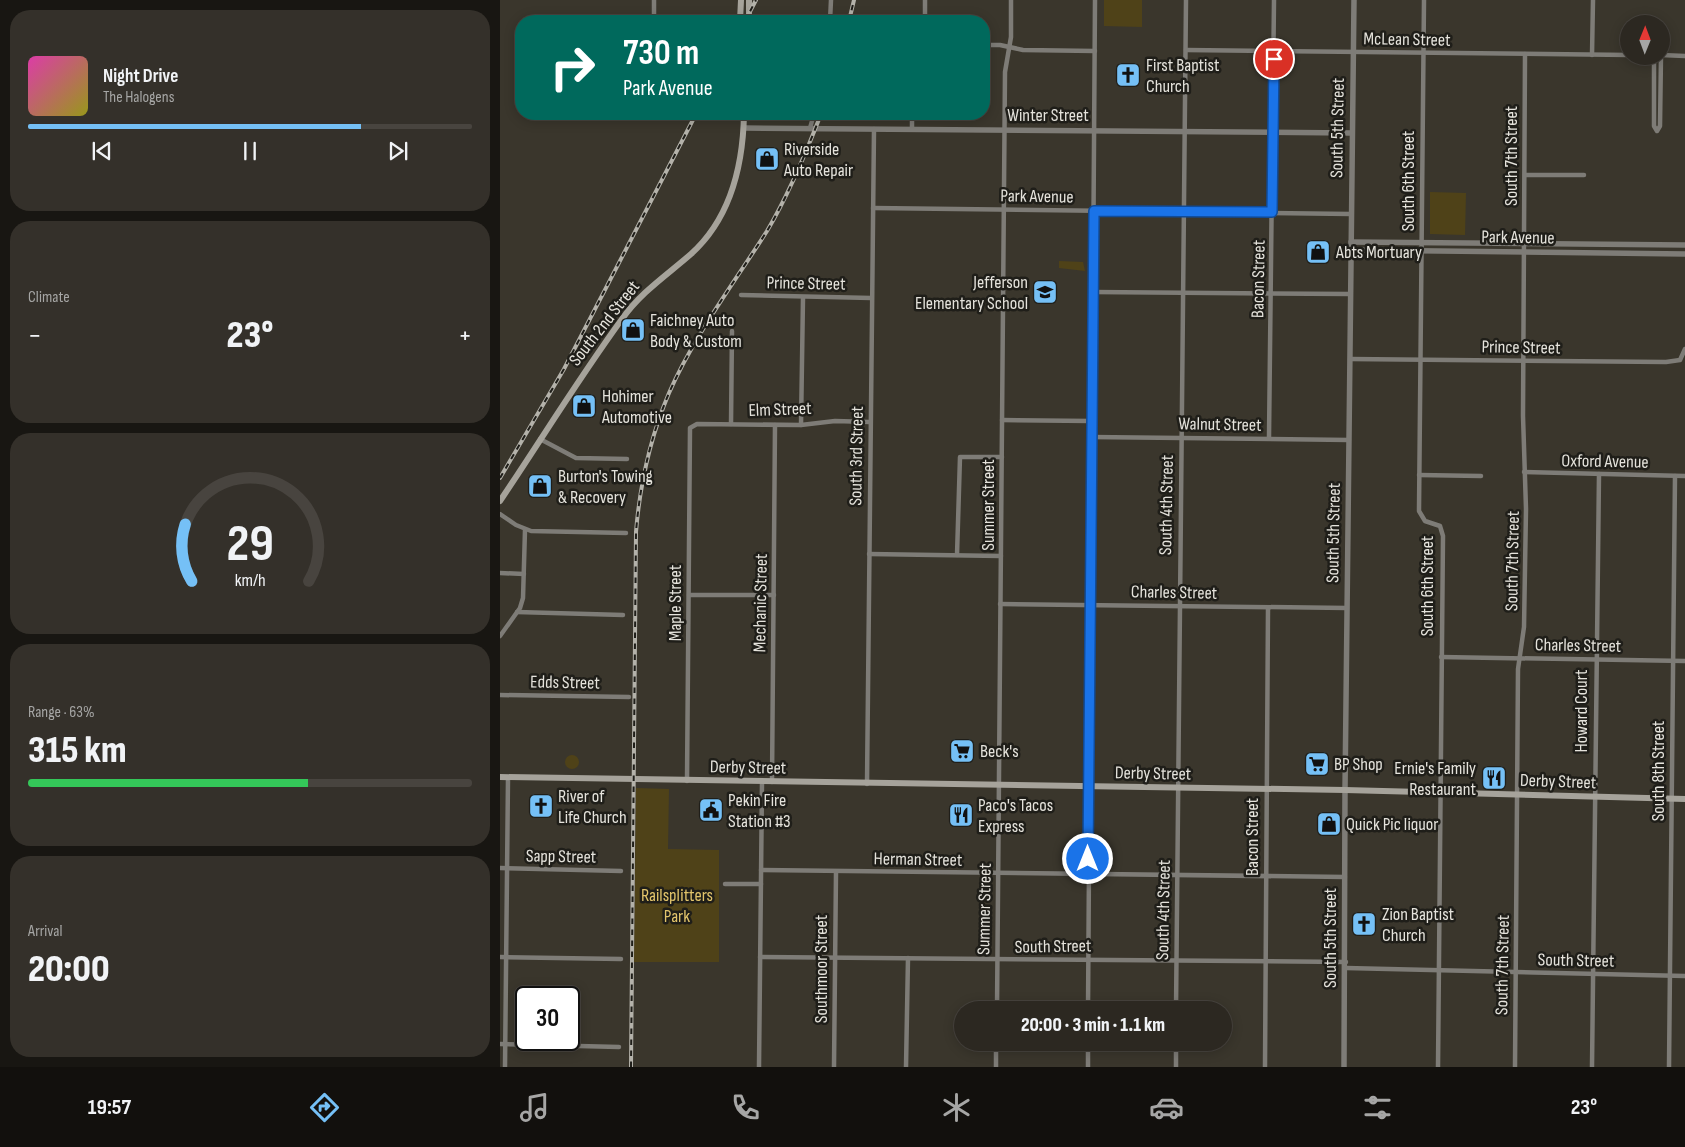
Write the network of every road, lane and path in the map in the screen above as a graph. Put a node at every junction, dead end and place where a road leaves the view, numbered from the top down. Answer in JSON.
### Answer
{"nodes":[{"id":1,"x":654,"y":0,"type":"edge"},
{"id":2,"x":741,"y":0,"type":"edge"},
{"id":3,"x":749,"y":0,"type":"edge"},
{"id":4,"x":831,"y":0,"type":"edge"},
{"id":5,"x":925,"y":0,"type":"edge"},
{"id":6,"x":1011,"y":0,"type":"edge"},
{"id":7,"x":1095,"y":0,"type":"edge"},
{"id":8,"x":1186,"y":0,"type":"edge"},
{"id":9,"x":1274,"y":0,"type":"edge"},
{"id":10,"x":1354,"y":0,"type":"edge"},
{"id":11,"x":1424,"y":0,"type":"edge"},
{"id":12,"x":1593,"y":0,"type":"edge"},
{"id":13,"x":654,"y":15,"type":"edge"},
{"id":14,"x":740,"y":15,"type":"edge"},
{"id":15,"x":749,"y":15,"type":"edge"},
{"id":16,"x":830,"y":15,"type":"edge"},
{"id":17,"x":925,"y":15,"type":"edge"},
{"id":18,"x":990,"y":46,"type":"edge"},
{"id":19,"x":1008,"y":47,"type":"junction"},
{"id":20,"x":1186,"y":50,"type":"junction"},
{"id":21,"x":1095,"y":51,"type":"junction"},
{"id":22,"x":1274,"y":51,"type":"junction"},
{"id":23,"x":1353,"y":52,"type":"junction"},
{"id":24,"x":1423,"y":53,"type":"junction"},
{"id":25,"x":1525,"y":54,"type":"junction"},
{"id":26,"x":1592,"y":55,"type":"junction"},
{"id":27,"x":1620,"y":55,"type":"edge"},
{"id":28,"x":1670,"y":56,"type":"edge"},
{"id":29,"x":1685,"y":56,"type":"edge"},
{"id":30,"x":1654,"y":65,"type":"edge"},
{"id":31,"x":1661,"y":65,"type":"edge"},
{"id":32,"x":744,"y":120,"type":"edge"},
{"id":33,"x":812,"y":120,"type":"edge"},
{"id":34,"x":912,"y":120,"type":"edge"},
{"id":35,"x":744,"y":128,"type":"junction"},
{"id":36,"x":810,"y":128,"type":"junction"},
{"id":37,"x":874,"y":129,"type":"junction"},
{"id":38,"x":912,"y":129,"type":"junction"},
{"id":39,"x":1004,"y":130,"type":"junction"},
{"id":40,"x":1094,"y":130,"type":"junction"},
{"id":41,"x":1184,"y":130,"type":"junction"},
{"id":42,"x":1273,"y":132,"type":"junction"},
{"id":43,"x":1352,"y":133,"type":"junction"},
{"id":44,"x":1525,"y":175,"type":"junction"},
{"id":45,"x":1584,"y":175,"type":"dead end"},
{"id":46,"x":873,"y":208,"type":"junction"},
{"id":47,"x":1004,"y":211,"type":"junction"},
{"id":48,"x":1094,"y":211,"type":"junction"},
{"id":49,"x":1183,"y":212,"type":"junction"},
{"id":50,"x":1272,"y":212,"type":"junction"},
{"id":51,"x":1351,"y":214,"type":"junction"},
{"id":52,"x":1351,"y":242,"type":"junction"},
{"id":53,"x":1421,"y":242,"type":"junction"},
{"id":54,"x":1524,"y":244,"type":"junction"},
{"id":55,"x":1685,"y":245,"type":"edge"},
{"id":56,"x":1351,"y":250,"type":"junction"},
{"id":57,"x":1421,"y":251,"type":"junction"},
{"id":58,"x":1524,"y":252,"type":"junction"},
{"id":59,"x":1685,"y":254,"type":"edge"},
{"id":60,"x":1093,"y":292,"type":"junction"},
{"id":61,"x":1182,"y":292,"type":"junction"},
{"id":62,"x":1271,"y":294,"type":"junction"},
{"id":63,"x":1350,"y":294,"type":"junction"},
{"id":64,"x":741,"y":295,"type":"dead end"},
{"id":65,"x":803,"y":298,"type":"junction"},
{"id":66,"x":871,"y":298,"type":"junction"},
{"id":67,"x":732,"y":331,"type":"dead end"},
{"id":68,"x":1685,"y":349,"type":"edge"},
{"id":69,"x":1350,"y":359,"type":"junction"},
{"id":70,"x":1420,"y":360,"type":"junction"},
{"id":71,"x":1523,"y":361,"type":"junction"},
{"id":72,"x":1002,"y":420,"type":"junction"},
{"id":73,"x":1091,"y":421,"type":"junction"},
{"id":74,"x":870,"y":422,"type":"junction"},
{"id":75,"x":730,"y":424,"type":"junction"},
{"id":76,"x":775,"y":425,"type":"junction"},
{"id":77,"x":801,"y":425,"type":"junction"},
{"id":78,"x":691,"y":426,"type":"joint"},
{"id":79,"x":1091,"y":437,"type":"junction"},
{"id":80,"x":1181,"y":437,"type":"junction"},
{"id":81,"x":1269,"y":438,"type":"junction"},
{"id":82,"x":540,"y":439,"type":"junction"},
{"id":83,"x":1349,"y":440,"type":"junction"},
{"id":84,"x":1002,"y":457,"type":"junction"},
{"id":85,"x":627,"y":459,"type":"dead end"},
{"id":86,"x":1524,"y":472,"type":"junction"},
{"id":87,"x":1598,"y":474,"type":"junction"},
{"id":88,"x":1420,"y":475,"type":"junction"},
{"id":89,"x":1481,"y":476,"type":"dead end"},
{"id":90,"x":1675,"y":476,"type":"junction"},
{"id":91,"x":1685,"y":476,"type":"edge"},
{"id":92,"x":500,"y":501,"type":"edge"},
{"id":93,"x":500,"y":514,"type":"edge"},
{"id":94,"x":525,"y":530,"type":"junction"},
{"id":95,"x":626,"y":533,"type":"dead end"},
{"id":96,"x":869,"y":554,"type":"junction"},
{"id":97,"x":957,"y":555,"type":"junction"},
{"id":98,"x":1001,"y":556,"type":"junction"},
{"id":99,"x":500,"y":573,"type":"edge"},
{"id":100,"x":524,"y":574,"type":"junction"},
{"id":101,"x":689,"y":595,"type":"junction"},
{"id":102,"x":774,"y":595,"type":"junction"},
{"id":103,"x":1000,"y":604,"type":"junction"},
{"id":104,"x":1090,"y":605,"type":"junction"},
{"id":105,"x":1179,"y":606,"type":"junction"},
{"id":106,"x":1268,"y":608,"type":"junction"},
{"id":107,"x":1347,"y":608,"type":"junction"},
{"id":108,"x":517,"y":612,"type":"junction"},
{"id":109,"x":624,"y":615,"type":"dead end"},
{"id":110,"x":500,"y":636,"type":"edge"},
{"id":111,"x":1441,"y":657,"type":"junction"},
{"id":112,"x":1520,"y":658,"type":"junction"},
{"id":113,"x":1596,"y":659,"type":"junction"},
{"id":114,"x":1673,"y":661,"type":"junction"},
{"id":115,"x":1685,"y":661,"type":"edge"},
{"id":116,"x":500,"y":695,"type":"edge"},
{"id":117,"x":629,"y":698,"type":"dead end"},
{"id":118,"x":500,"y":778,"type":"edge"},
{"id":119,"x":508,"y":778,"type":"junction"},
{"id":120,"x":687,"y":781,"type":"junction"},
{"id":121,"x":762,"y":782,"type":"junction"},
{"id":122,"x":772,"y":782,"type":"junction"},
{"id":123,"x":867,"y":784,"type":"junction"},
{"id":124,"x":999,"y":786,"type":"junction"},
{"id":125,"x":1090,"y":787,"type":"junction"},
{"id":126,"x":1177,"y":788,"type":"junction"},
{"id":127,"x":1266,"y":789,"type":"junction"},
{"id":128,"x":1345,"y":790,"type":"junction"},
{"id":129,"x":1440,"y":792,"type":"junction"},
{"id":130,"x":1518,"y":794,"type":"junction"},
{"id":131,"x":1594,"y":797,"type":"junction"},
{"id":132,"x":1672,"y":798,"type":"junction"},
{"id":133,"x":1685,"y":799,"type":"edge"},
{"id":134,"x":500,"y":868,"type":"edge"},
{"id":135,"x":508,"y":868,"type":"junction"},
{"id":136,"x":761,"y":870,"type":"junction"},
{"id":137,"x":621,"y":871,"type":"dead end"},
{"id":138,"x":836,"y":872,"type":"junction"},
{"id":139,"x":999,"y":873,"type":"junction"},
{"id":140,"x":1088,"y":873,"type":"junction"},
{"id":141,"x":1178,"y":874,"type":"junction"},
{"id":142,"x":1265,"y":876,"type":"junction"},
{"id":143,"x":1345,"y":877,"type":"junction"},
{"id":144,"x":725,"y":884,"type":"dead end"},
{"id":145,"x":761,"y":884,"type":"junction"},
{"id":146,"x":500,"y":957,"type":"edge"},
{"id":147,"x":507,"y":957,"type":"junction"},
{"id":148,"x":760,"y":957,"type":"junction"},
{"id":149,"x":835,"y":958,"type":"junction"},
{"id":150,"x":908,"y":958,"type":"junction"},
{"id":151,"x":621,"y":959,"type":"dead end"},
{"id":152,"x":1088,"y":959,"type":"junction"},
{"id":153,"x":997,"y":960,"type":"junction"},
{"id":154,"x":1176,"y":960,"type":"junction"},
{"id":155,"x":1266,"y":961,"type":"junction"},
{"id":156,"x":1346,"y":965,"type":"junction"},
{"id":157,"x":1438,"y":970,"type":"junction"},
{"id":158,"x":1516,"y":972,"type":"junction"},
{"id":159,"x":1594,"y":974,"type":"junction"},
{"id":160,"x":1670,"y":976,"type":"junction"},
{"id":161,"x":1685,"y":976,"type":"edge"},
{"id":162,"x":996,"y":1001,"type":"edge"},
{"id":163,"x":1088,"y":1001,"type":"edge"},
{"id":164,"x":1176,"y":1001,"type":"edge"},
{"id":165,"x":503,"y":1044,"type":"edge"},
{"id":166,"x":619,"y":1047,"type":"dead end"},
{"id":167,"x":996,"y":1051,"type":"edge"},
{"id":168,"x":1088,"y":1051,"type":"edge"},
{"id":169,"x":1176,"y":1051,"type":"edge"},
{"id":170,"x":506,"y":1067,"type":"edge"},
{"id":171,"x":759,"y":1067,"type":"edge"},
{"id":172,"x":834,"y":1067,"type":"edge"},
{"id":173,"x":906,"y":1067,"type":"edge"},
{"id":174,"x":996,"y":1067,"type":"edge"},
{"id":175,"x":1088,"y":1067,"type":"edge"},
{"id":176,"x":1176,"y":1067,"type":"edge"},
{"id":177,"x":1265,"y":1067,"type":"edge"},
{"id":178,"x":1344,"y":1067,"type":"edge"},
{"id":179,"x":1438,"y":1067,"type":"edge"},
{"id":180,"x":1515,"y":1067,"type":"edge"},
{"id":181,"x":1592,"y":1067,"type":"edge"},
{"id":182,"x":1669,"y":1067,"type":"edge"}],
"edges":[{"from":1,"to":13,"type":"street"},
{"from":2,"to":14,"type":"main road"},
{"from":3,"to":15,"type":"main road"},
{"from":4,"to":16,"type":"street"},
{"from":5,"to":17,"type":"street"},
{"from":6,"to":19,"type":"street","name":"Summer Street"},
{"from":7,"to":21,"type":"street"},
{"from":8,"to":20,"type":"street","name":"South 4th Street"},
{"from":9,"to":22,"type":"street","name":"Bacon Street"},
{"from":10,"to":23,"type":"street","name":"South 5th Street"},
{"from":11,"to":24,"type":"street","name":"South 6th Street"},
{"from":12,"to":26,"type":"street"},
{"from":18,"to":19,"type":"street"},
{"from":19,"to":21,"type":"street"},
{"from":19,"to":39,"type":"street","name":"Summer Street"},
{"from":20,"to":22,"type":"street","name":"McLean Street"},
{"from":20,"to":41,"type":"street","name":"South 4th Street"},
{"from":21,"to":40,"type":"street"},
{"from":22,"to":23,"type":"street","name":"McLean Street"},
{"from":22,"to":42,"type":"street","name":"Bacon Street"},
{"from":23,"to":24,"type":"street","name":"McLean Street"},
{"from":23,"to":43,"type":"street","name":"South 5th Street"},
{"from":24,"to":25,"type":"street","name":"McLean Street"},
{"from":24,"to":53,"type":"street","name":"South 6th Street"},
{"from":25,"to":26,"type":"street","name":"McLean Street"},
{"from":25,"to":44,"type":"street","name":"South 7th Street"},
{"from":26,"to":27,"type":"street","name":"McLean Street"},
{"from":28,"to":29,"type":"street"},
{"from":30,"to":31,"type":"street"},
{"from":32,"to":35,"type":"main road","name":"South 2nd Street"},
{"from":33,"to":36,"type":"street"},
{"from":34,"to":38,"type":"street"},
{"from":35,"to":36,"type":"street","name":"Winter Street"},
{"from":35,"to":82,"type":"main road","name":"South 2nd Street"},
{"from":36,"to":37,"type":"street","name":"Winter Street"},
{"from":37,"to":38,"type":"street","name":"Winter Street"},
{"from":37,"to":46,"type":"street","name":"South 3rd Street"},
{"from":38,"to":39,"type":"street","name":"Winter Street"},
{"from":39,"to":40,"type":"street","name":"Winter Street"},
{"from":39,"to":47,"type":"street","name":"Summer Street"},
{"from":40,"to":41,"type":"street","name":"Winter Street"},
{"from":40,"to":48,"type":"street"},
{"from":41,"to":42,"type":"street","name":"Winter Street"},
{"from":41,"to":49,"type":"street","name":"South 4th Street"},
{"from":42,"to":43,"type":"street","name":"Winter Street"},
{"from":42,"to":50,"type":"street","name":"Bacon Street"},
{"from":43,"to":51,"type":"street","name":"South 5th Street"},
{"from":44,"to":45,"type":"street"},
{"from":44,"to":54,"type":"street","name":"South 7th Street"},
{"from":46,"to":47,"type":"street","name":"Park Avenue"},
{"from":46,"to":66,"type":"street","name":"South 3rd Street"},
{"from":47,"to":48,"type":"street","name":"Park Avenue"},
{"from":47,"to":72,"type":"street","name":"Summer Street"},
{"from":48,"to":49,"type":"street","name":"Park Avenue"},
{"from":48,"to":60,"type":"street"},
{"from":49,"to":50,"type":"street","name":"Park Avenue"},
{"from":49,"to":61,"type":"street","name":"South 4th Street"},
{"from":50,"to":51,"type":"street","name":"Park Avenue"},
{"from":50,"to":62,"type":"street","name":"Bacon Street"},
{"from":51,"to":52,"type":"street","name":"South 5th Street"},
{"from":52,"to":53,"type":"street","name":"Park Avenue"},
{"from":52,"to":56,"type":"street","name":"South 5th Street"},
{"from":53,"to":54,"type":"street","name":"Park Avenue"},
{"from":53,"to":57,"type":"street","name":"South 6th Street"},
{"from":54,"to":55,"type":"street","name":"Park Avenue"},
{"from":54,"to":58,"type":"street","name":"South 7th Street"},
{"from":56,"to":57,"type":"street","name":"Park Avenue"},
{"from":56,"to":63,"type":"street","name":"South 5th Street"},
{"from":57,"to":58,"type":"street","name":"Park Avenue"},
{"from":57,"to":70,"type":"street","name":"South 6th Street"},
{"from":58,"to":59,"type":"street","name":"Park Avenue"},
{"from":58,"to":71,"type":"street","name":"South 7th Street"},
{"from":60,"to":61,"type":"street"},
{"from":60,"to":73,"type":"street"},
{"from":61,"to":62,"type":"street"},
{"from":61,"to":80,"type":"street","name":"South 4th Street"},
{"from":62,"to":63,"type":"street"},
{"from":62,"to":81,"type":"street","name":"Bacon Street"},
{"from":63,"to":69,"type":"street","name":"South 5th Street"},
{"from":64,"to":65,"type":"street","name":"Prince Street"},
{"from":65,"to":66,"type":"street","name":"Prince Street"},
{"from":65,"to":77,"type":"street"},
{"from":66,"to":74,"type":"street","name":"South 3rd Street"},
{"from":67,"to":75,"type":"street"},
{"from":68,"to":71,"type":"street","name":"Prince Street"},
{"from":69,"to":70,"type":"street","name":"Prince Street"},
{"from":69,"to":83,"type":"street","name":"South 5th Street"},
{"from":70,"to":71,"type":"street","name":"Prince Street"},
{"from":70,"to":88,"type":"street","name":"South 6th Street"},
{"from":71,"to":86,"type":"street","name":"South 7th Street"},
{"from":72,"to":73,"type":"street"},
{"from":72,"to":84,"type":"street","name":"Summer Street"},
{"from":73,"to":79,"type":"street"},
{"from":74,"to":77,"type":"street","name":"Elm Street"},
{"from":74,"to":96,"type":"street","name":"South 3rd Street"},
{"from":75,"to":76,"type":"street","name":"Elm Street"},
{"from":75,"to":78,"type":"street","name":"Elm Street"},
{"from":76,"to":77,"type":"street","name":"Elm Street"},
{"from":76,"to":102,"type":"street","name":"Mechanic Street"},
{"from":78,"to":101,"type":"street","name":"Maple Street"},
{"from":79,"to":80,"type":"street","name":"Walnut Street"},
{"from":79,"to":104,"type":"street"},
{"from":80,"to":81,"type":"street","name":"Walnut Street"},
{"from":80,"to":105,"type":"street","name":"South 4th Street"},
{"from":81,"to":83,"type":"street","name":"Walnut Street"},
{"from":82,"to":85,"type":"street"},
{"from":82,"to":92,"type":"main road","name":"South 2nd Street"},
{"from":83,"to":107,"type":"street","name":"South 5th Street"},
{"from":84,"to":97,"type":"street"},
{"from":84,"to":98,"type":"street","name":"Summer Street"},
{"from":86,"to":87,"type":"street","name":"Oxford Avenue"},
{"from":86,"to":112,"type":"street","name":"South 7th Street"},
{"from":87,"to":90,"type":"street","name":"Oxford Avenue"},
{"from":87,"to":113,"type":"street","name":"Howard Court"},
{"from":88,"to":89,"type":"street"},
{"from":88,"to":111,"type":"street","name":"South 6th Street"},
{"from":90,"to":91,"type":"street","name":"Oxford Avenue"},
{"from":90,"to":114,"type":"street","name":"South 8th Street"},
{"from":93,"to":94,"type":"street"},
{"from":94,"to":95,"type":"street"},
{"from":94,"to":100,"type":"street"},
{"from":96,"to":97,"type":"street"},
{"from":96,"to":123,"type":"street","name":"South 3rd Street"},
{"from":97,"to":98,"type":"street"},
{"from":98,"to":103,"type":"street","name":"Summer Street"},
{"from":99,"to":100,"type":"street"},
{"from":100,"to":108,"type":"street"},
{"from":101,"to":102,"type":"street"},
{"from":101,"to":120,"type":"street","name":"Maple Street"},
{"from":102,"to":122,"type":"street","name":"Mechanic Street"},
{"from":103,"to":104,"type":"street","name":"Charles Street"},
{"from":103,"to":124,"type":"street","name":"Summer Street"},
{"from":104,"to":105,"type":"street","name":"Charles Street"},
{"from":104,"to":125,"type":"street"},
{"from":105,"to":106,"type":"street","name":"Charles Street"},
{"from":105,"to":126,"type":"street","name":"South 4th Street"},
{"from":106,"to":107,"type":"street","name":"Charles Street"},
{"from":106,"to":127,"type":"street","name":"Bacon Street"},
{"from":107,"to":128,"type":"street","name":"South 5th Street"},
{"from":108,"to":109,"type":"street"},
{"from":108,"to":110,"type":"street"},
{"from":111,"to":112,"type":"street","name":"Charles Street"},
{"from":111,"to":129,"type":"street","name":"South 6th Street"},
{"from":112,"to":113,"type":"street","name":"Charles Street"},
{"from":112,"to":130,"type":"street","name":"South 7th Street"},
{"from":113,"to":114,"type":"street","name":"Charles Street"},
{"from":113,"to":131,"type":"street","name":"Howard Court"},
{"from":114,"to":115,"type":"street","name":"Charles Street"},
{"from":114,"to":132,"type":"street","name":"South 8th Street"},
{"from":116,"to":117,"type":"street","name":"Edds Street"},
{"from":118,"to":119,"type":"main road","name":"Derby Street"},
{"from":119,"to":120,"type":"main road","name":"Derby Street"},
{"from":119,"to":135,"type":"street"},
{"from":120,"to":121,"type":"main road","name":"Derby Street"},
{"from":121,"to":122,"type":"main road","name":"Derby Street"},
{"from":121,"to":136,"type":"street"},
{"from":122,"to":123,"type":"main road","name":"Derby Street"},
{"from":123,"to":124,"type":"main road","name":"Derby Street"},
{"from":124,"to":125,"type":"main road","name":"Derby Street"},
{"from":124,"to":139,"type":"street","name":"Summer Street"},
{"from":125,"to":126,"type":"main road","name":"Derby Street"},
{"from":125,"to":140,"type":"street"},
{"from":126,"to":127,"type":"main road","name":"Derby Street"},
{"from":126,"to":141,"type":"street","name":"South 4th Street"},
{"from":127,"to":128,"type":"main road","name":"Derby Street"},
{"from":127,"to":142,"type":"street","name":"Bacon Street"},
{"from":128,"to":129,"type":"main road","name":"Derby Street"},
{"from":128,"to":143,"type":"street","name":"South 5th Street"},
{"from":129,"to":130,"type":"main road","name":"Derby Street"},
{"from":129,"to":157,"type":"street","name":"South 6th Street"},
{"from":130,"to":131,"type":"main road","name":"Derby Street"},
{"from":130,"to":158,"type":"street","name":"South 7th Street"},
{"from":131,"to":132,"type":"main road","name":"Derby Street"},
{"from":131,"to":159,"type":"street","name":"Howard Court"},
{"from":132,"to":133,"type":"main road","name":"Derby Street"},
{"from":132,"to":160,"type":"street","name":"South 8th Street"},
{"from":134,"to":135,"type":"street","name":"Sapp Street"},
{"from":135,"to":137,"type":"street","name":"Sapp Street"},
{"from":135,"to":147,"type":"street"},
{"from":136,"to":138,"type":"street","name":"Herman Street"},
{"from":136,"to":145,"type":"street"},
{"from":138,"to":139,"type":"street","name":"Herman Street"},
{"from":138,"to":149,"type":"street","name":"Southmoor Street"},
{"from":139,"to":140,"type":"street","name":"Herman Street"},
{"from":139,"to":153,"type":"street","name":"Summer Street"},
{"from":140,"to":141,"type":"street","name":"Herman Street"},
{"from":140,"to":152,"type":"street"},
{"from":141,"to":142,"type":"street","name":"Herman Street"},
{"from":141,"to":154,"type":"street","name":"South 4th Street"},
{"from":142,"to":143,"type":"street","name":"Herman Street"},
{"from":142,"to":155,"type":"street","name":"Bacon Street"},
{"from":143,"to":156,"type":"street","name":"South 5th Street"},
{"from":144,"to":145,"type":"street"},
{"from":145,"to":148,"type":"street"},
{"from":146,"to":147,"type":"street"},
{"from":147,"to":151,"type":"street"},
{"from":147,"to":165,"type":"street"},
{"from":148,"to":149,"type":"street","name":"South Street"},
{"from":148,"to":171,"type":"street"},
{"from":149,"to":150,"type":"street","name":"South Street"},
{"from":149,"to":172,"type":"street","name":"Southmoor Street"},
{"from":150,"to":153,"type":"street","name":"South Street"},
{"from":150,"to":173,"type":"street"},
{"from":152,"to":153,"type":"street","name":"South Street"},
{"from":152,"to":154,"type":"street","name":"South Street"},
{"from":152,"to":163,"type":"street"},
{"from":153,"to":162,"type":"street","name":"Summer Street"},
{"from":154,"to":155,"type":"street","name":"South Street"},
{"from":154,"to":164,"type":"street","name":"South 4th Street"},
{"from":155,"to":156,"type":"street","name":"South Street"},
{"from":155,"to":177,"type":"street","name":"Bacon Street"},
{"from":156,"to":157,"type":"street","name":"South Street"},
{"from":156,"to":178,"type":"street","name":"South 5th Street"},
{"from":157,"to":158,"type":"street","name":"South Street"},
{"from":157,"to":179,"type":"street","name":"South 6th Street"},
{"from":158,"to":159,"type":"street","name":"South Street"},
{"from":158,"to":180,"type":"street","name":"South 7th Street"},
{"from":159,"to":160,"type":"street","name":"South Street"},
{"from":159,"to":181,"type":"street","name":"Howard Court"},
{"from":160,"to":161,"type":"street","name":"South Street"},
{"from":160,"to":182,"type":"street","name":"South 8th Street"},
{"from":165,"to":166,"type":"street"},
{"from":165,"to":170,"type":"street"},
{"from":167,"to":174,"type":"street"},
{"from":168,"to":175,"type":"street"},
{"from":169,"to":176,"type":"street"}]}
